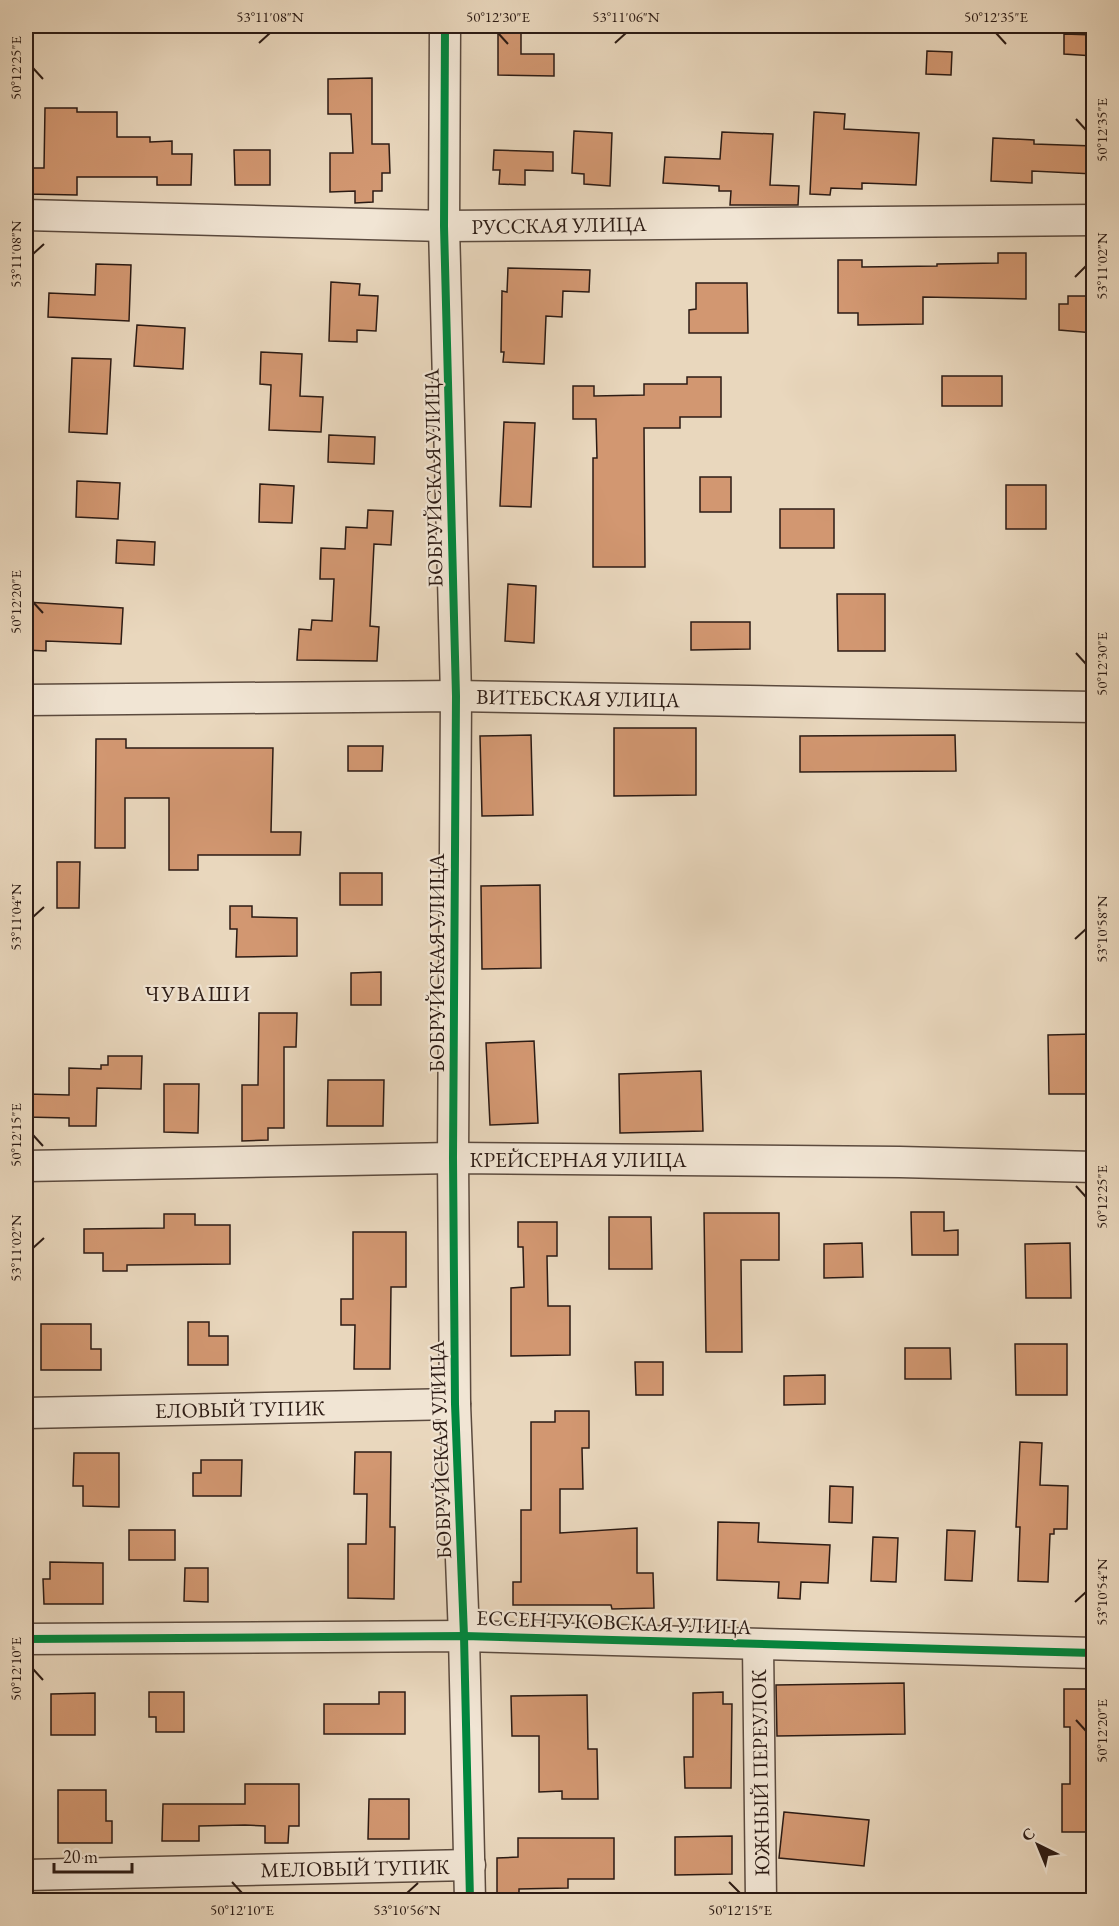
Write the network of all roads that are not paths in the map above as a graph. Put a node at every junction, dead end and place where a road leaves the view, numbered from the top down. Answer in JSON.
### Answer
{"nodes":[{"id":1,"x":445,"y":26,"type":"edge"},
{"id":2,"x":26,"y":215,"type":"edge"},
{"id":3,"x":1094,"y":220,"type":"edge"},
{"id":4,"x":444,"y":226,"type":"junction"},
{"id":5,"x":456,"y":696,"type":"junction"},
{"id":6,"x":26,"y":700,"type":"edge"},
{"id":7,"x":1094,"y":708,"type":"edge"},
{"id":8,"x":453,"y":1158,"type":"junction"},
{"id":9,"x":26,"y":1166,"type":"edge"},
{"id":10,"x":1094,"y":1167,"type":"edge"},
{"id":11,"x":455,"y":1404,"type":"junction"},
{"id":12,"x":26,"y":1413,"type":"edge"},
{"id":13,"x":464,"y":1636,"type":"junction"},
{"id":14,"x":26,"y":1639,"type":"edge"},
{"id":15,"x":758,"y":1645,"type":"junction"},
{"id":16,"x":1094,"y":1653,"type":"edge"},
{"id":17,"x":470,"y":1865,"type":"junction"},
{"id":18,"x":26,"y":1875,"type":"edge"},
{"id":19,"x":470,"y":1900,"type":"edge"},
{"id":20,"x":761,"y":1900,"type":"edge"}],
"edges":[{"from":1,"to":4,"type":"street","name":"БОБРУЙСКАЯ УЛИЦА"},
{"from":2,"to":4,"type":"street","name":"РУССКАЯ УЛИЦА"},
{"from":3,"to":4,"type":"street","name":"РУССКАЯ УЛИЦА"},
{"from":4,"to":5,"type":"street","name":"БОБРУЙСКАЯ УЛИЦА"},
{"from":5,"to":6,"type":"street","name":"ВИТЕБСКАЯ УЛИЦА"},
{"from":5,"to":7,"type":"street","name":"ВИТЕБСКАЯ УЛИЦА"},
{"from":5,"to":8,"type":"street","name":"БОБРУЙСКАЯ УЛИЦА"},
{"from":8,"to":9,"type":"street","name":"КРЕЙСЕРНАЯ УЛИЦА"},
{"from":8,"to":10,"type":"street","name":"КРЕЙСЕРНАЯ УЛИЦА"},
{"from":8,"to":11,"type":"street","name":"БОБРУЙСКАЯ УЛИЦА"},
{"from":11,"to":12,"type":"street","name":"ЕЛОВЫЙ ТУПИК"},
{"from":11,"to":13,"type":"street","name":"БОБРУЙСКАЯ УЛИЦА"},
{"from":13,"to":14,"type":"street","name":"ЕССЕНТУКОВСКАЯ УЛИЦА"},
{"from":13,"to":15,"type":"street","name":"ЕССЕНТУКОВСКАЯ УЛИЦА"},
{"from":13,"to":17,"type":"street","name":"БОБРУЙСКАЯ УЛИЦА"},
{"from":15,"to":16,"type":"street","name":"ЕССЕНТУКОВСКАЯ УЛИЦА"},
{"from":15,"to":20,"type":"street","name":"ЮЖНЫЙ ПЕРЕУЛОК"},
{"from":17,"to":18,"type":"street","name":"МЕЛОВЫЙ ТУПИК"},
{"from":17,"to":19,"type":"street","name":"БОБРУЙСКАЯ УЛИЦА"}]}
